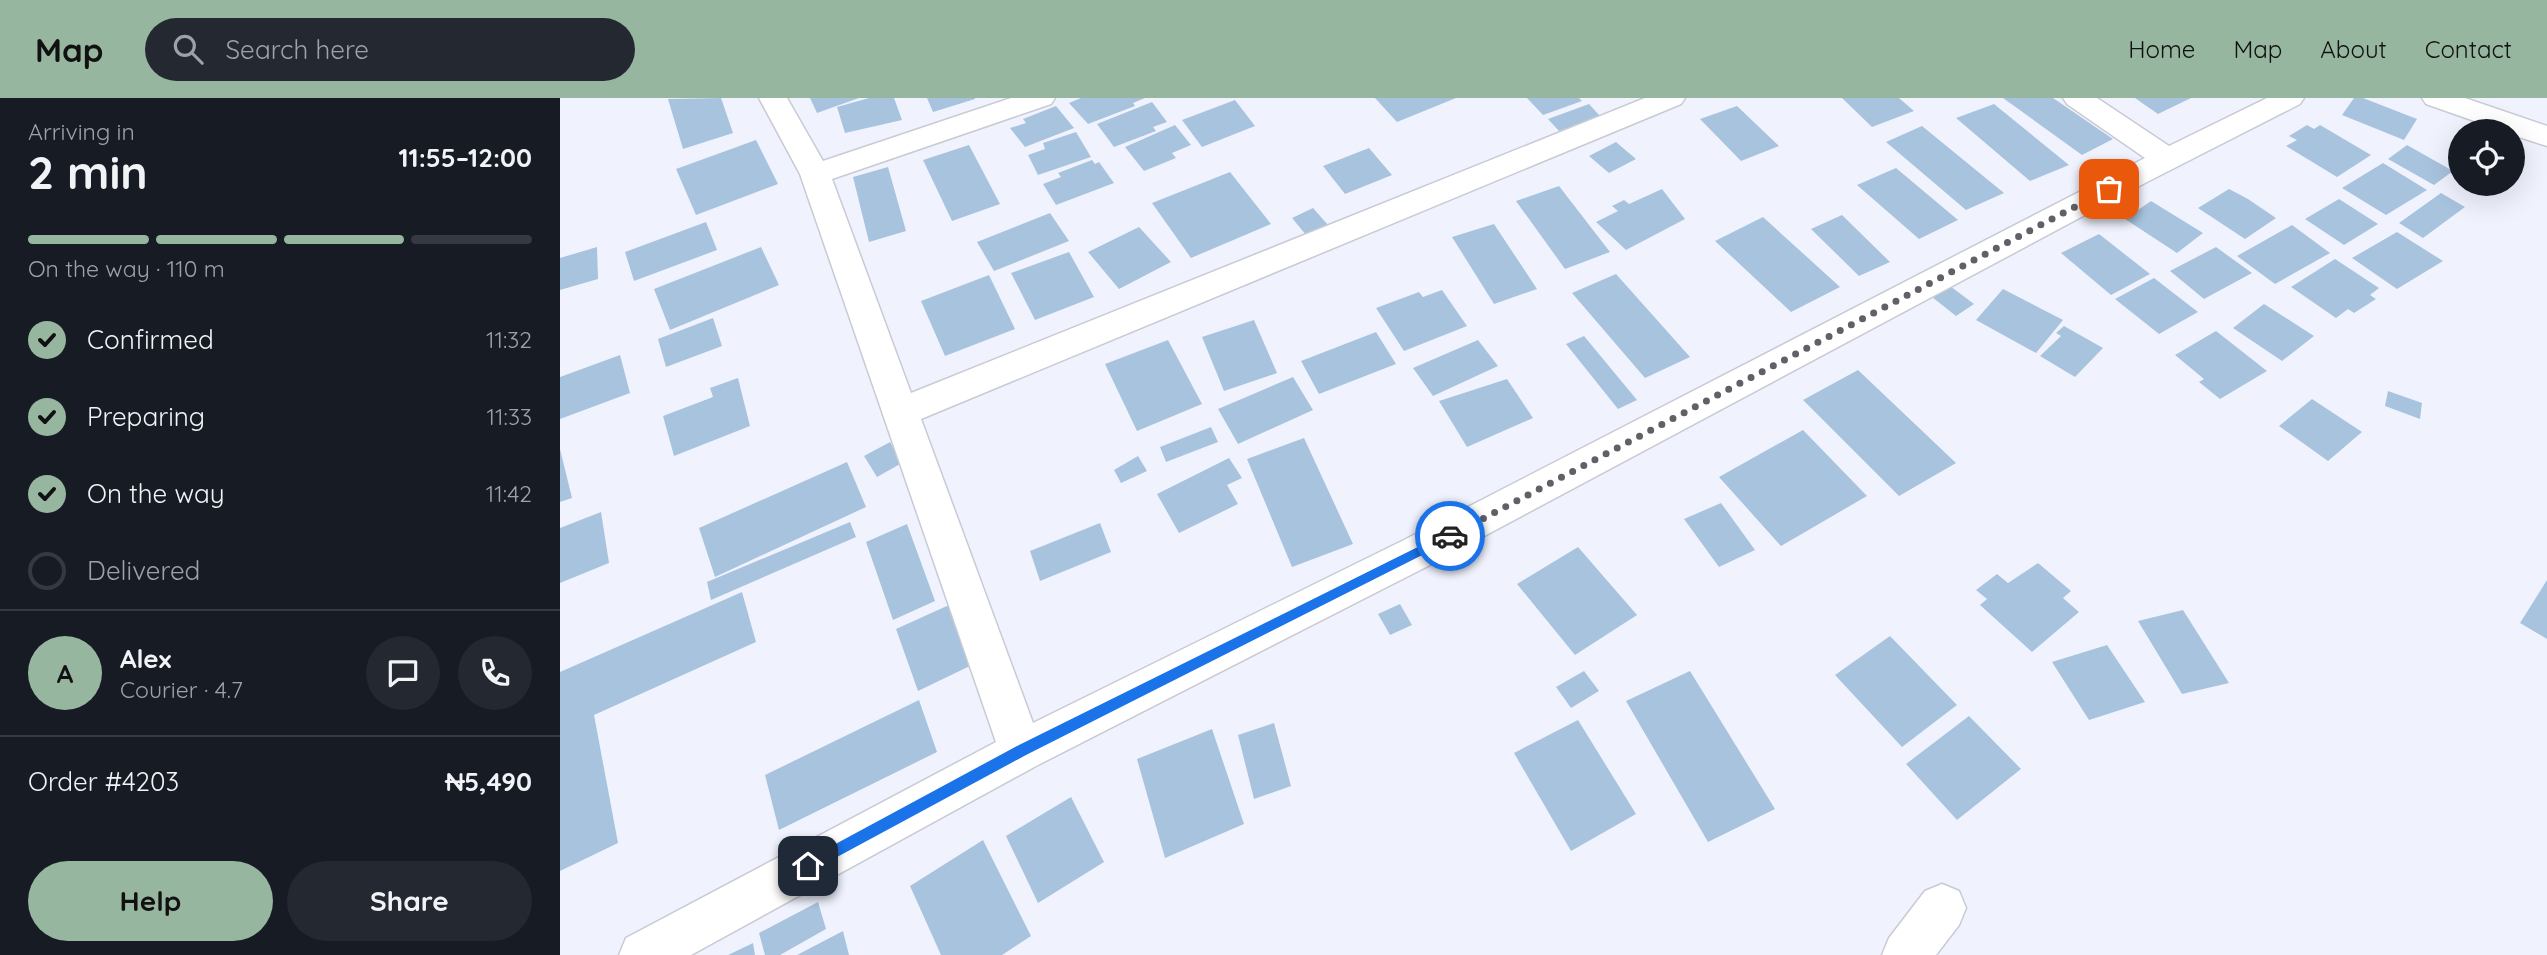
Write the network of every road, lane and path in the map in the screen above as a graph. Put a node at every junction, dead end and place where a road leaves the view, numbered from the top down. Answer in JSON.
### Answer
{"nodes":[{"id":1,"x":773,"y":98,"type":"edge"},
{"id":2,"x":1041,"y":98,"type":"edge"},
{"id":3,"x":1671,"y":98,"type":"edge"},
{"id":4,"x":2077,"y":98,"type":"edge"},
{"id":5,"x":2290,"y":98,"type":"edge"},
{"id":6,"x":2436,"y":98,"type":"edge"},
{"id":7,"x":2547,"y":136,"type":"edge"},
{"id":8,"x":2167,"y":159,"type":"junction"},
{"id":9,"x":815,"y":174,"type":"junction"},
{"id":10,"x":901,"y":412,"type":"junction"},
{"id":11,"x":1021,"y":751,"type":"junction"},
{"id":12,"x":1941,"y":908,"type":"dead end"},
{"id":13,"x":643,"y":955,"type":"edge"},
{"id":14,"x":1906,"y":955,"type":"edge"}],
"edges":[{"from":1,"to":9,"type":"street"},
{"from":2,"to":9,"type":"street"},
{"from":3,"to":10,"type":"street"},
{"from":4,"to":8,"type":"street"},
{"from":5,"to":8,"type":"street"},
{"from":6,"to":7,"type":"street"},
{"from":8,"to":11,"type":"street"},
{"from":9,"to":10,"type":"street"},
{"from":10,"to":11,"type":"street"},
{"from":11,"to":13,"type":"street"},
{"from":12,"to":14,"type":"street"}]}
